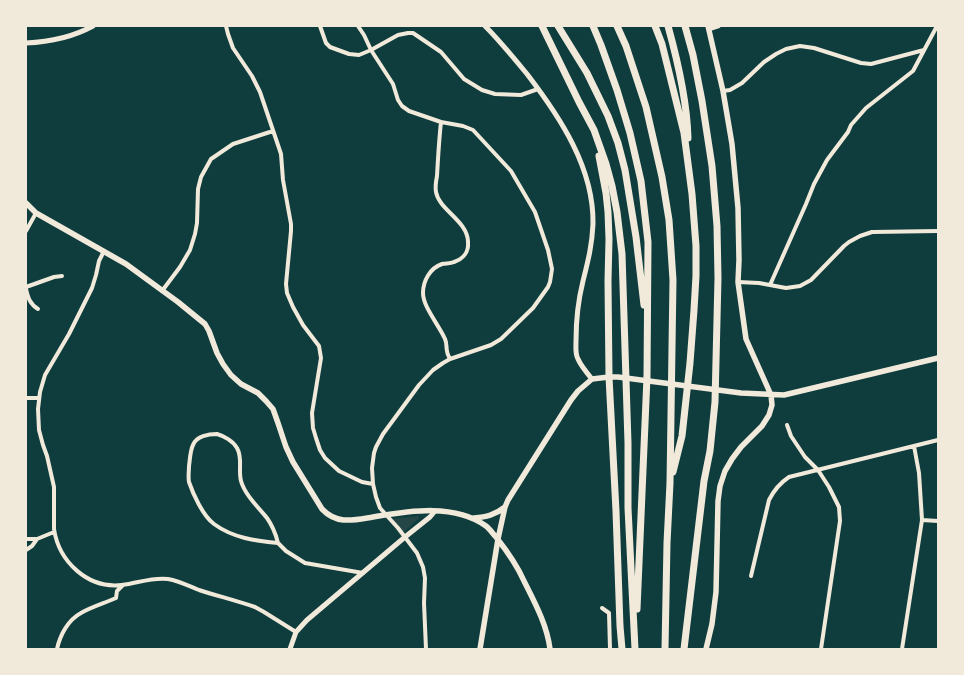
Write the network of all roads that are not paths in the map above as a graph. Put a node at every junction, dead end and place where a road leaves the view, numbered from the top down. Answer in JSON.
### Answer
{"nodes":[{"id":1,"x":93,"y":26,"type":"edge"},
{"id":2,"x":226,"y":26,"type":"edge"},
{"id":3,"x":320,"y":26,"type":"edge"},
{"id":4,"x":358,"y":26,"type":"edge"},
{"id":5,"x":485,"y":26,"type":"edge"},
{"id":6,"x":542,"y":26,"type":"edge"},
{"id":7,"x":558,"y":26,"type":"edge"},
{"id":8,"x":592,"y":26,"type":"edge"},
{"id":9,"x":617,"y":26,"type":"edge"},
{"id":10,"x":655,"y":26,"type":"edge"},
{"id":11,"x":668,"y":26,"type":"edge"},
{"id":12,"x":685,"y":26,"type":"edge"},
{"id":13,"x":718,"y":26,"type":"edge"},
{"id":14,"x":937,"y":26,"type":"edge"},
{"id":15,"x":708,"y":28,"type":"edge"},
{"id":16,"x":26,"y":43,"type":"edge"},
{"id":17,"x":371,"y":50,"type":"junction"},
{"id":18,"x":924,"y":50,"type":"junction"},
{"id":19,"x":538,"y":88,"type":"junction"},
{"id":20,"x":723,"y":91,"type":"junction"},
{"id":21,"x":579,"y":102,"type":"junction"},
{"id":22,"x":442,"y":122,"type":"junction"},
{"id":23,"x":274,"y":131,"type":"junction"},
{"id":24,"x":690,"y":168,"type":"junction"},
{"id":25,"x":26,"y":203,"type":"edge"},
{"id":26,"x":36,"y":213,"type":"junction"},
{"id":27,"x":26,"y":231,"type":"edge"},
{"id":28,"x":938,"y":231,"type":"edge"},
{"id":29,"x":104,"y":251,"type":"junction"},
{"id":30,"x":62,"y":276,"type":"dead end"},
{"id":31,"x":738,"y":282,"type":"junction"},
{"id":32,"x":770,"y":285,"type":"junction"},
{"id":33,"x":26,"y":288,"type":"edge"},
{"id":34,"x":162,"y":291,"type":"junction"},
{"id":35,"x":38,"y":309,"type":"dead end"},
{"id":36,"x":648,"y":334,"type":"junction"},
{"id":37,"x":938,"y":358,"type":"edge"},
{"id":38,"x":450,"y":359,"type":"junction"},
{"id":39,"x":609,"y":377,"type":"junction"},
{"id":40,"x":592,"y":379,"type":"junction"},
{"id":41,"x":716,"y":390,"type":"junction"},
{"id":42,"x":771,"y":394,"type":"junction"},
{"id":43,"x":26,"y":398,"type":"edge"},
{"id":44,"x":39,"y":398,"type":"junction"},
{"id":45,"x":787,"y":426,"type":"dead end"},
{"id":46,"x":938,"y":440,"type":"edge"},
{"id":47,"x":914,"y":446,"type":"junction"},
{"id":48,"x":818,"y":470,"type":"junction"},
{"id":49,"x":670,"y":483,"type":"junction"},
{"id":50,"x":373,"y":484,"type":"junction"},
{"id":51,"x":505,"y":507,"type":"junction"},
{"id":52,"x":435,"y":511,"type":"junction"},
{"id":53,"x":386,"y":515,"type":"junction"},
{"id":54,"x":473,"y":518,"type":"junction"},
{"id":55,"x":922,"y":520,"type":"junction"},
{"id":56,"x":938,"y":521,"type":"edge"},
{"id":57,"x":54,"y":532,"type":"junction"},
{"id":58,"x":405,"y":537,"type":"junction"},
{"id":59,"x":26,"y":539,"type":"edge"},
{"id":60,"x":37,"y":539,"type":"junction"},
{"id":61,"x":498,"y":539,"type":"junction"},
{"id":62,"x":278,"y":543,"type":"junction"},
{"id":63,"x":26,"y":550,"type":"edge"},
{"id":64,"x":362,"y":573,"type":"junction"},
{"id":65,"x":751,"y":576,"type":"dead end"},
{"id":66,"x":123,"y":585,"type":"junction"},
{"id":67,"x":602,"y":608,"type":"dead end"},
{"id":68,"x":296,"y":632,"type":"junction"},
{"id":69,"x":57,"y":649,"type":"edge"},
{"id":70,"x":290,"y":649,"type":"edge"},
{"id":71,"x":426,"y":649,"type":"edge"},
{"id":72,"x":480,"y":649,"type":"edge"},
{"id":73,"x":550,"y":649,"type":"edge"},
{"id":74,"x":610,"y":649,"type":"edge"},
{"id":75,"x":622,"y":649,"type":"edge"},
{"id":76,"x":635,"y":649,"type":"edge"},
{"id":77,"x":666,"y":649,"type":"edge"},
{"id":78,"x":684,"y":649,"type":"edge"},
{"id":79,"x":706,"y":649,"type":"edge"},
{"id":80,"x":822,"y":649,"type":"edge"},
{"id":81,"x":902,"y":649,"type":"edge"}],
"edges":[{"from":1,"to":16,"type":"street"},
{"from":2,"to":23,"type":"street"},
{"from":3,"to":17,"type":"street"},
{"from":4,"to":17,"type":"street"},
{"from":5,"to":19,"type":"street"},
{"from":6,"to":21,"type":"highway"},
{"from":7,"to":36,"type":"highway"},
{"from":8,"to":36,"type":"highway"},
{"from":9,"to":49,"type":"highway"},
{"from":10,"to":24,"type":"highway"},
{"from":11,"to":24,"type":"highway"},
{"from":12,"to":41,"type":"highway"},
{"from":13,"to":15,"type":"street"},
{"from":14,"to":18,"type":"street"},
{"from":15,"to":20,"type":"main road"},
{"from":17,"to":19,"type":"street"},
{"from":17,"to":22,"type":"street"},
{"from":18,"to":20,"type":"street"},
{"from":18,"to":32,"type":"street"},
{"from":19,"to":40,"type":"street"},
{"from":20,"to":31,"type":"main road"},
{"from":21,"to":39,"type":"highway"},
{"from":21,"to":76,"type":"highway"},
{"from":22,"to":38,"type":"street"},
{"from":22,"to":38,"type":"street"},
{"from":23,"to":34,"type":"street"},
{"from":23,"to":50,"type":"street"},
{"from":24,"to":49,"type":"highway"},
{"from":25,"to":26,"type":"main road"},
{"from":26,"to":27,"type":"street"},
{"from":26,"to":29,"type":"main road"},
{"from":28,"to":32,"type":"street"},
{"from":29,"to":34,"type":"main road"},
{"from":29,"to":44,"type":"street"},
{"from":30,"to":33,"type":"street"},
{"from":31,"to":32,"type":"street"},
{"from":31,"to":42,"type":"main road"},
{"from":33,"to":35,"type":"street"},
{"from":34,"to":53,"type":"main road"},
{"from":36,"to":76,"type":"highway"},
{"from":37,"to":42,"type":"main road"},
{"from":38,"to":50,"type":"street"},
{"from":39,"to":40,"type":"main road"},
{"from":39,"to":41,"type":"main road"},
{"from":39,"to":75,"type":"highway"},
{"from":40,"to":51,"type":"main road"},
{"from":41,"to":42,"type":"main road"},
{"from":41,"to":78,"type":"highway"},
{"from":42,"to":79,"type":"main road"},
{"from":43,"to":44,"type":"street"},
{"from":44,"to":57,"type":"street"},
{"from":45,"to":48,"type":"street"},
{"from":46,"to":47,"type":"street"},
{"from":47,"to":48,"type":"street"},
{"from":47,"to":55,"type":"street"},
{"from":48,"to":65,"type":"street"},
{"from":48,"to":80,"type":"street"},
{"from":49,"to":77,"type":"highway"},
{"from":50,"to":53,"type":"street"},
{"from":51,"to":54,"type":"main road"},
{"from":51,"to":61,"type":"main road"},
{"from":52,"to":53,"type":"main road"},
{"from":52,"to":54,"type":"main road"},
{"from":52,"to":58,"type":"street"},
{"from":53,"to":58,"type":"street"},
{"from":54,"to":61,"type":"main road"},
{"from":55,"to":56,"type":"street"},
{"from":55,"to":81,"type":"street"},
{"from":57,"to":60,"type":"street"},
{"from":57,"to":66,"type":"street"},
{"from":58,"to":64,"type":"street"},
{"from":58,"to":71,"type":"street"},
{"from":59,"to":60,"type":"street"},
{"from":60,"to":63,"type":"street"},
{"from":61,"to":72,"type":"main road"},
{"from":61,"to":73,"type":"main road"},
{"from":62,"to":62,"type":"street"},
{"from":62,"to":64,"type":"street"},
{"from":64,"to":68,"type":"street"},
{"from":66,"to":68,"type":"street"},
{"from":66,"to":69,"type":"street"},
{"from":67,"to":74,"type":"street"},
{"from":68,"to":70,"type":"street"}]}
